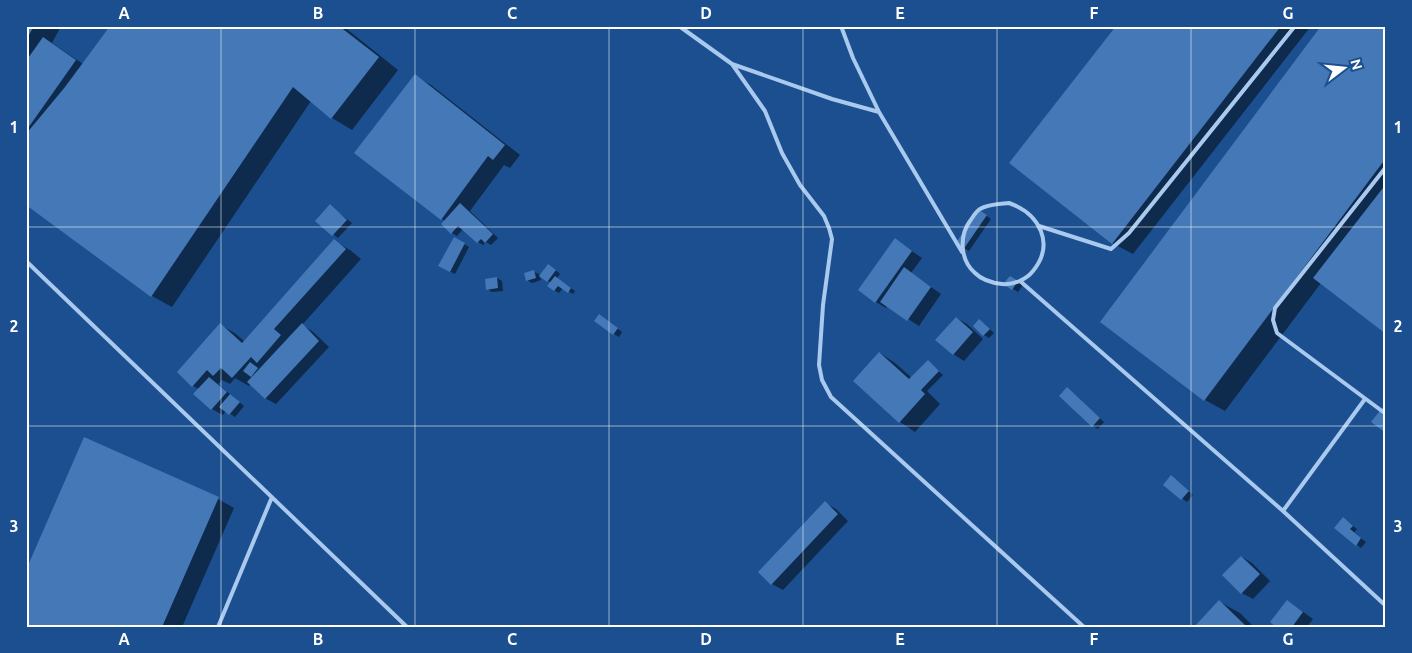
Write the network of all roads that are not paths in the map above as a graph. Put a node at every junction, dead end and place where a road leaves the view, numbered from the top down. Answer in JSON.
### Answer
{"nodes":[{"id":1,"x":679,"y":26,"type":"edge"},
{"id":2,"x":842,"y":26,"type":"edge"},
{"id":3,"x":1295,"y":26,"type":"edge"},
{"id":4,"x":732,"y":64,"type":"junction"},
{"id":5,"x":879,"y":112,"type":"junction"},
{"id":6,"x":1386,"y":167,"type":"edge"},
{"id":7,"x":1039,"y":226,"type":"junction"},
{"id":8,"x":964,"y":255,"type":"junction"},
{"id":9,"x":26,"y":261,"type":"edge"},
{"id":10,"x":1020,"y":281,"type":"junction"},
{"id":11,"x":1365,"y":399,"type":"junction"},
{"id":12,"x":1386,"y":414,"type":"edge"},
{"id":13,"x":272,"y":497,"type":"junction"},
{"id":14,"x":1284,"y":512,"type":"junction"},
{"id":15,"x":1386,"y":606,"type":"edge"},
{"id":16,"x":218,"y":627,"type":"edge"},
{"id":17,"x":407,"y":627,"type":"edge"},
{"id":18,"x":1084,"y":627,"type":"edge"}],
"edges":[{"from":1,"to":4,"type":"lane"},
{"from":2,"to":5,"type":"lane"},
{"from":3,"to":7,"type":"lane"},
{"from":4,"to":5,"type":"lane"},
{"from":4,"to":18,"type":"lane"},
{"from":5,"to":8,"type":"lane"},
{"from":6,"to":11,"type":"lane"},
{"from":7,"to":8,"type":"lane"},
{"from":7,"to":10,"type":"lane"},
{"from":8,"to":10,"type":"lane"},
{"from":9,"to":13,"type":"lane"},
{"from":10,"to":14,"type":"lane"},
{"from":11,"to":12,"type":"lane"},
{"from":11,"to":14,"type":"lane"},
{"from":13,"to":16,"type":"lane"},
{"from":13,"to":17,"type":"lane"},
{"from":14,"to":15,"type":"lane"}]}
